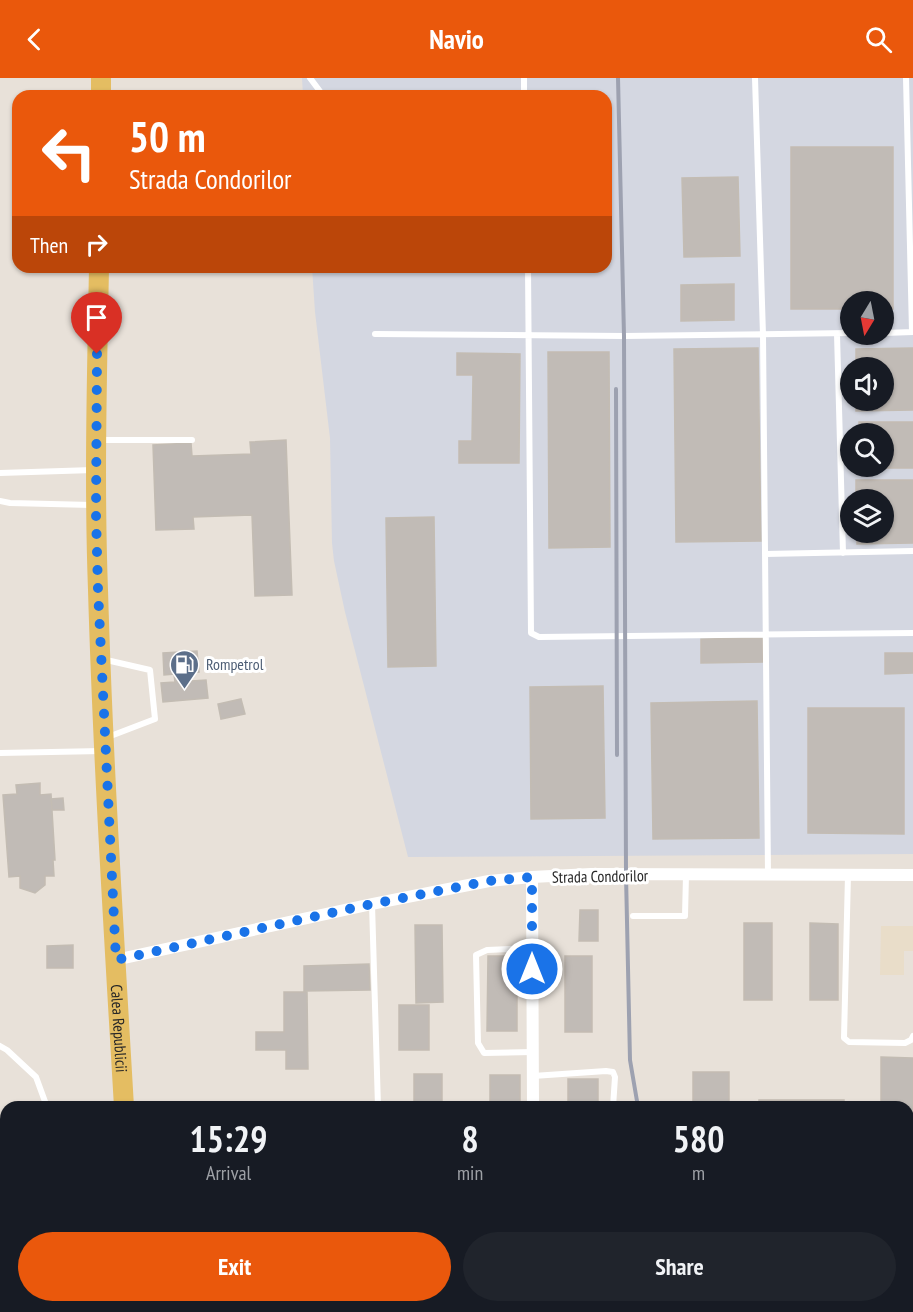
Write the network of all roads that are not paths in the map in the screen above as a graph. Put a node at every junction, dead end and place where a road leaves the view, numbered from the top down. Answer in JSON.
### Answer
{"nodes":[{"id":1,"x":754,"y":78,"type":"edge"},
{"id":2,"x":909,"y":83,"type":"edge"},
{"id":3,"x":99,"y":273,"type":"edge"},
{"id":4,"x":528,"y":273,"type":"edge"},
{"id":5,"x":913,"y":332,"type":"edge"},
{"id":6,"x":894,"y":333,"type":"edge"},
{"id":7,"x":375,"y":334,"type":"dead end"},
{"id":8,"x":837,"y":334,"type":"junction"},
{"id":9,"x":840,"y":334,"type":"edge"},
{"id":10,"x":763,"y":335,"type":"junction"},
{"id":11,"x":529,"y":337,"type":"junction"},
{"id":12,"x":96,"y":440,"type":"junction"},
{"id":13,"x":192,"y":440,"type":"dead end"},
{"id":14,"x":96,"y":470,"type":"junction"},
{"id":15,"x":0,"y":473,"type":"edge"},
{"id":16,"x":0,"y":501,"type":"edge"},
{"id":17,"x":97,"y":505,"type":"junction"},
{"id":18,"x":913,"y":551,"type":"edge"},
{"id":19,"x":843,"y":553,"type":"junction"},
{"id":20,"x":765,"y":554,"type":"junction"},
{"id":21,"x":913,"y":633,"type":"edge"},
{"id":22,"x":766,"y":634,"type":"junction"},
{"id":23,"x":101,"y":658,"type":"junction"},
{"id":24,"x":105,"y":745,"type":"junction"},
{"id":25,"x":0,"y":753,"type":"edge"},
{"id":26,"x":686,"y":875,"type":"junction"},
{"id":27,"x":768,"y":875,"type":"junction"},
{"id":28,"x":848,"y":875,"type":"junction"},
{"id":29,"x":913,"y":875,"type":"edge"},
{"id":30,"x":532,"y":877,"type":"junction"},
{"id":31,"x":372,"y":904,"type":"junction"},
{"id":32,"x":633,"y":916,"type":"dead end"},
{"id":33,"x":532,"y":948,"type":"junction"},
{"id":34,"x":116,"y":960,"type":"junction"},
{"id":35,"x":913,"y":1036,"type":"edge"},
{"id":36,"x":0,"y":1046,"type":"edge"},
{"id":37,"x":533,"y":1052,"type":"junction"},
{"id":38,"x":533,"y":1076,"type":"junction"},
{"id":39,"x":45,"y":1101,"type":"edge"},
{"id":40,"x":124,"y":1101,"type":"edge"},
{"id":41,"x":378,"y":1101,"type":"edge"},
{"id":42,"x":533,"y":1101,"type":"edge"},
{"id":43,"x":613,"y":1101,"type":"edge"},
{"id":44,"x":0,"y":1292,"type":"edge"},
{"id":45,"x":0,"y":1303,"type":"edge"}],
"edges":[{"from":1,"to":10,"type":"lane"},
{"from":2,"to":5,"type":"lane"},
{"from":3,"to":12,"type":"main road","name":"Calea Republicii"},
{"from":4,"to":11,"type":"lane"},
{"from":5,"to":6,"type":"lane"},
{"from":7,"to":11,"type":"lane"},
{"from":8,"to":9,"type":"lane"},
{"from":8,"to":10,"type":"lane"},
{"from":8,"to":19,"type":"lane"},
{"from":10,"to":11,"type":"lane"},
{"from":10,"to":20,"type":"lane"},
{"from":11,"to":22,"type":"lane"},
{"from":12,"to":13,"type":"lane"},
{"from":12,"to":14,"type":"main road","name":"Calea Republicii"},
{"from":14,"to":15,"type":"lane"},
{"from":14,"to":17,"type":"main road","name":"Calea Republicii"},
{"from":16,"to":17,"type":"lane"},
{"from":17,"to":23,"type":"main road","name":"Calea Republicii"},
{"from":18,"to":19,"type":"lane"},
{"from":19,"to":20,"type":"lane"},
{"from":20,"to":22,"type":"lane"},
{"from":21,"to":22,"type":"lane"},
{"from":22,"to":27,"type":"lane"},
{"from":23,"to":24,"type":"main road","name":"Calea Republicii"},
{"from":23,"to":24,"type":"lane"},
{"from":24,"to":25,"type":"lane"},
{"from":24,"to":34,"type":"main road","name":"Calea Republicii"},
{"from":26,"to":27,"type":"street","name":"Strada Condorilor"},
{"from":26,"to":30,"type":"street","name":"Strada Condorilor"},
{"from":26,"to":32,"type":"lane"},
{"from":27,"to":28,"type":"street","name":"Strada Condorilor"},
{"from":28,"to":29,"type":"street","name":"Strada Condorilor"},
{"from":28,"to":35,"type":"lane"},
{"from":30,"to":31,"type":"street","name":"Strada Condorilor"},
{"from":30,"to":33,"type":"street"},
{"from":31,"to":34,"type":"street","name":"Strada Condorilor"},
{"from":31,"to":41,"type":"lane"},
{"from":33,"to":37,"type":"street"},
{"from":33,"to":37,"type":"lane"},
{"from":34,"to":40,"type":"main road","name":"Calea Republicii"},
{"from":36,"to":39,"type":"lane"},
{"from":37,"to":38,"type":"street"},
{"from":38,"to":42,"type":"street"},
{"from":38,"to":43,"type":"lane"},
{"from":44,"to":45,"type":"street"}]}
